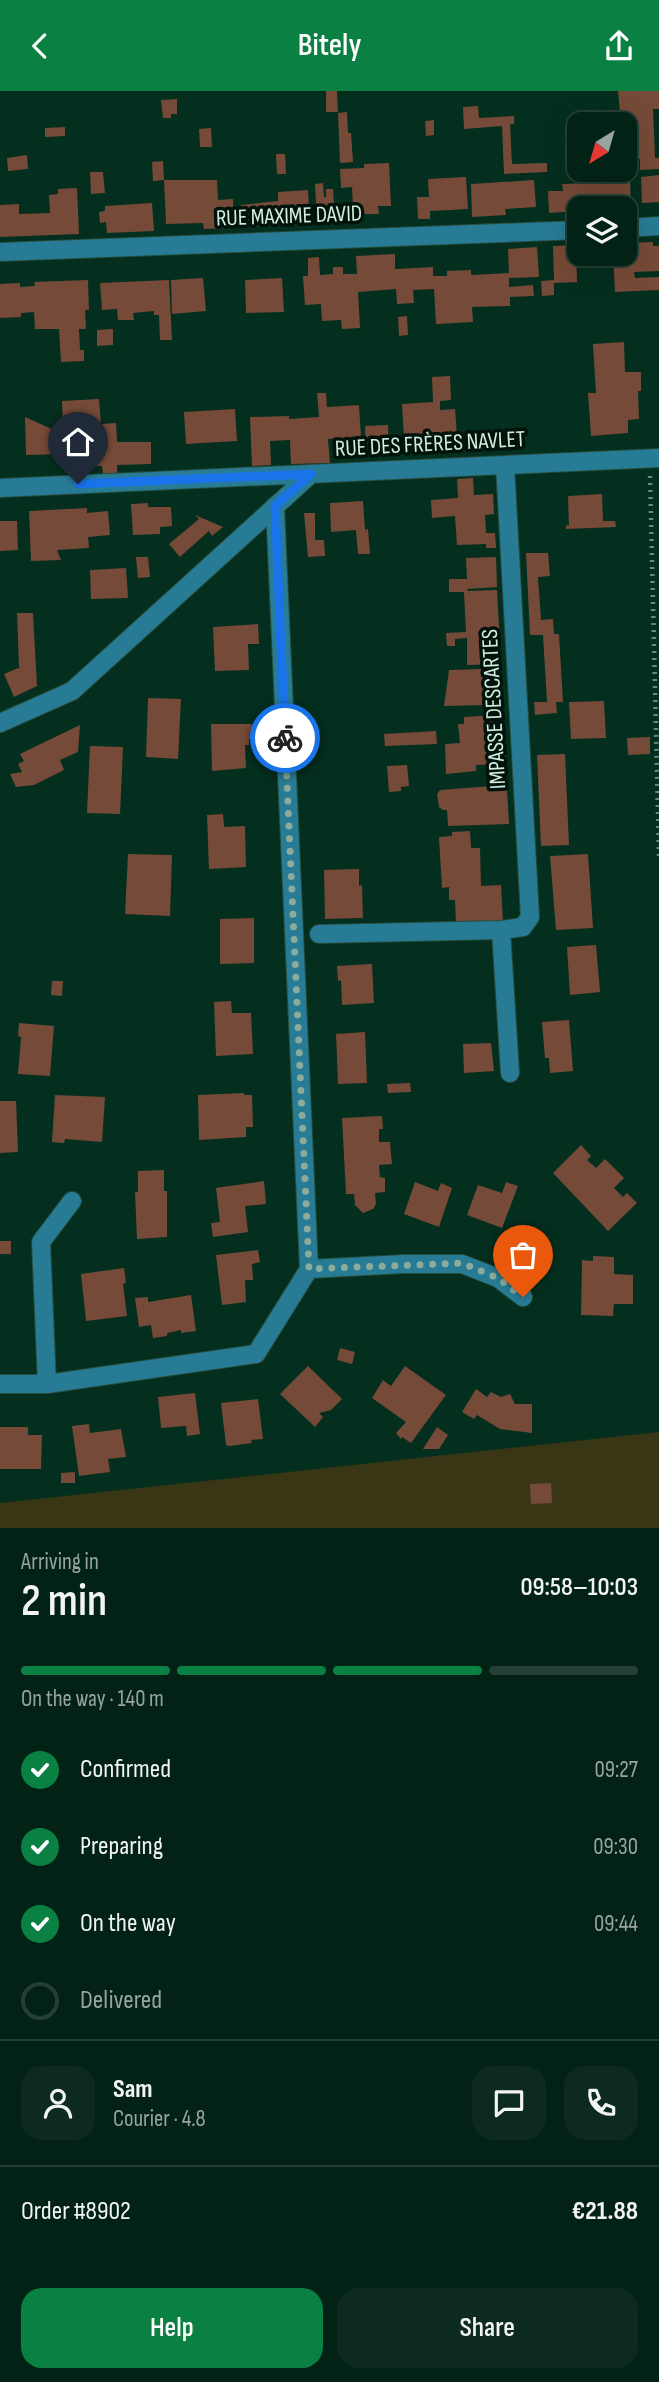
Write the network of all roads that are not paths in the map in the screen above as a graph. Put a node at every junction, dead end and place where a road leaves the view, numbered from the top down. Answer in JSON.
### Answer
{"nodes":[{"id":1,"x":659,"y":226,"type":"edge"},
{"id":2,"x":637,"y":227,"type":"edge"},
{"id":3,"x":567,"y":230,"type":"edge"},
{"id":4,"x":0,"y":252,"type":"edge"},
{"id":5,"x":654,"y":458,"type":"edge"},
{"id":6,"x":505,"y":465,"type":"junction"},
{"id":7,"x":311,"y":474,"type":"junction"},
{"id":8,"x":0,"y":488,"type":"edge"},
{"id":9,"x":275,"y":506,"type":"junction"},
{"id":10,"x":0,"y":723,"type":"edge"},
{"id":11,"x":501,"y":930,"type":"junction"},
{"id":12,"x":319,"y":934,"type":"dead end"},
{"id":13,"x":510,"y":1073,"type":"dead end"},
{"id":14,"x":72,"y":1201,"type":"dead end"},
{"id":15,"x":309,"y":1269,"type":"junction"},
{"id":16,"x":523,"y":1297,"type":"dead end"},
{"id":17,"x":0,"y":1384,"type":"edge"},
{"id":18,"x":47,"y":1384,"type":"junction"}],
"edges":[{"from":1,"to":2,"type":"street"},
{"from":3,"to":4,"type":"street","name":"RUE MAXIME DAVID"},
{"from":5,"to":6,"type":"street","name":"RUE DES FRÈRES NAVLET"},
{"from":6,"to":7,"type":"street","name":"RUE DES FRÈRES NAVLET"},
{"from":6,"to":11,"type":"street","name":"IMPASSE DESCARTES"},
{"from":7,"to":8,"type":"street"},
{"from":7,"to":9,"type":"street","name":"RUE DES FRÈRES NAVLET"},
{"from":9,"to":10,"type":"street","name":"RUE DES FRÈRES NAVLET"},
{"from":9,"to":15,"type":"street"},
{"from":11,"to":12,"type":"street","name":"IMPASSE DESCARTES"},
{"from":11,"to":13,"type":"street"},
{"from":14,"to":18,"type":"street"},
{"from":15,"to":16,"type":"street"},
{"from":15,"to":18,"type":"street"},
{"from":17,"to":18,"type":"street"}]}
